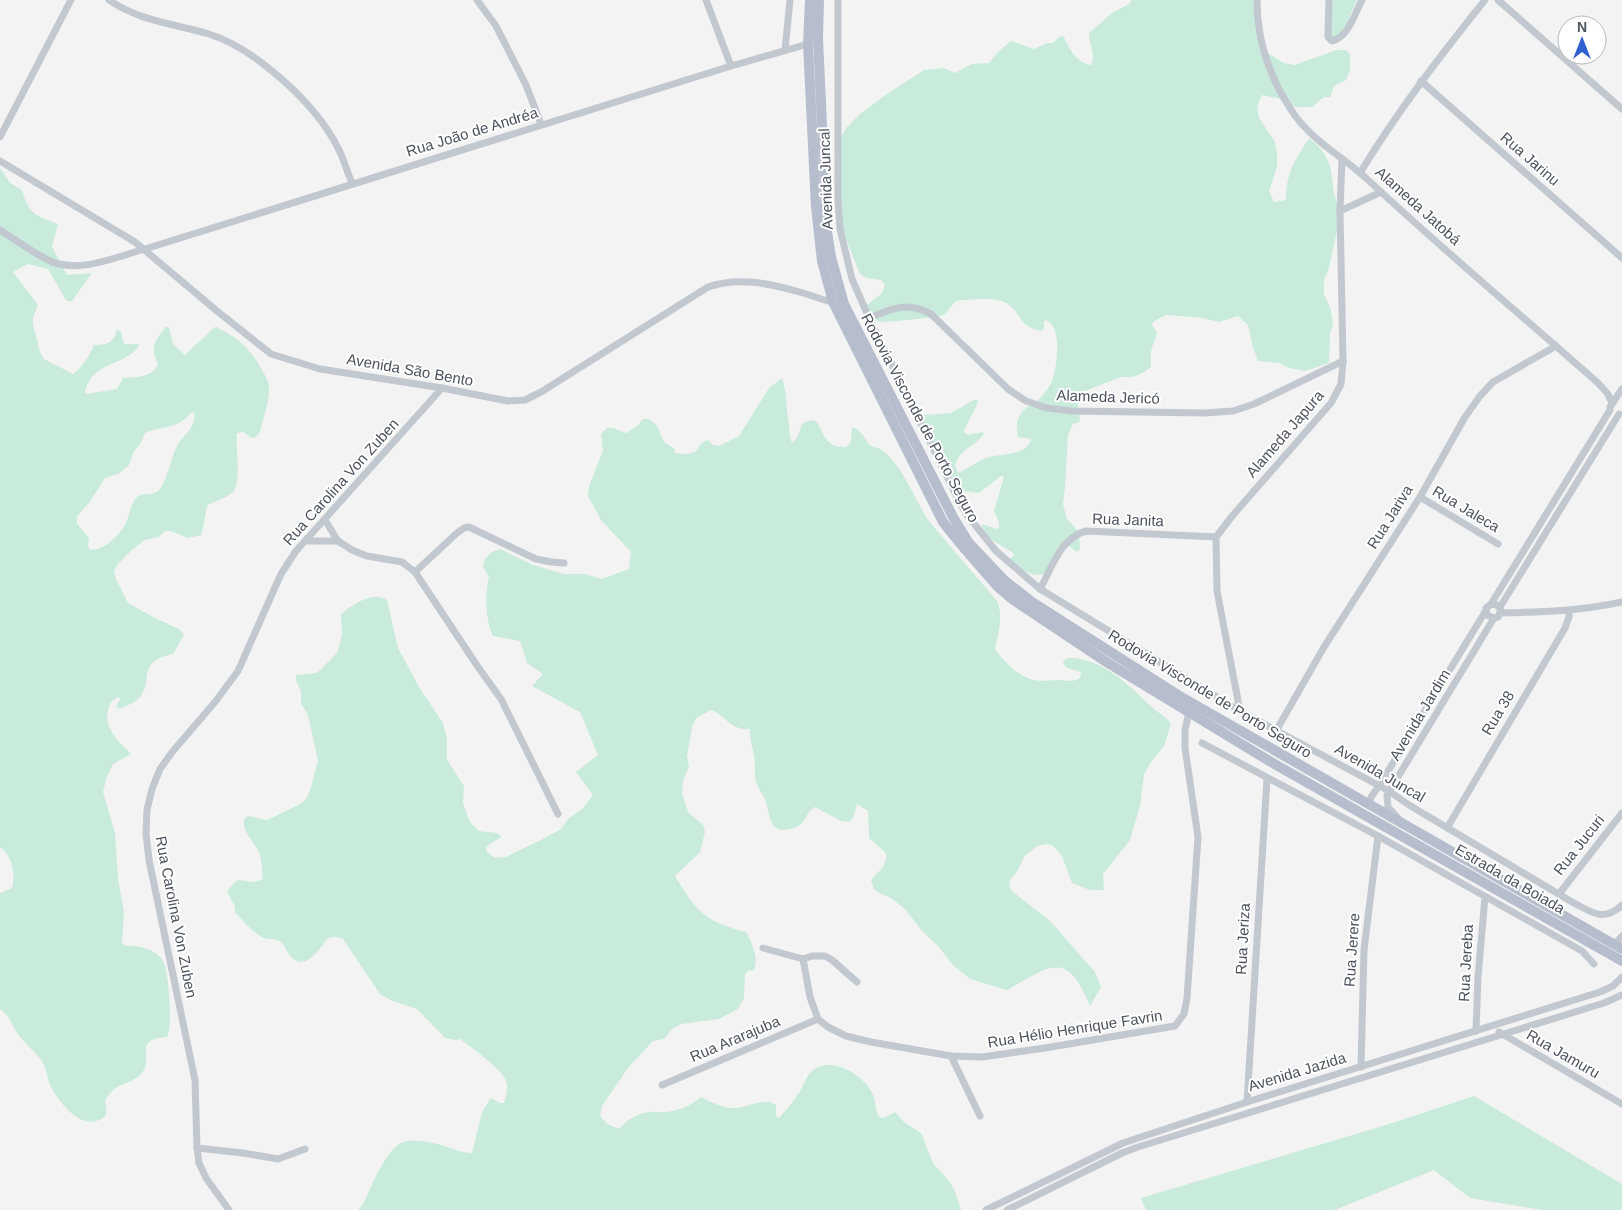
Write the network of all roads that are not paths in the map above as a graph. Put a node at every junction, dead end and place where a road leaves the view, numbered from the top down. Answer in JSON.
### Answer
{"nodes":[{"id":1,"x":71,"y":0,"type":"edge"},
{"id":2,"x":109,"y":0,"type":"edge"},
{"id":3,"x":477,"y":0,"type":"edge"},
{"id":4,"x":706,"y":0,"type":"edge"},
{"id":5,"x":790,"y":0,"type":"edge"},
{"id":6,"x":810,"y":0,"type":"edge"},
{"id":7,"x":820,"y":0,"type":"edge"},
{"id":8,"x":838,"y":0,"type":"edge"},
{"id":9,"x":1257,"y":0,"type":"edge"},
{"id":10,"x":1329,"y":0,"type":"edge"},
{"id":11,"x":1362,"y":0,"type":"edge"},
{"id":12,"x":1485,"y":0,"type":"edge"},
{"id":13,"x":1498,"y":0,"type":"edge"},
{"id":14,"x":808,"y":44,"type":"junction"},
{"id":15,"x":784,"y":50,"type":"junction"},
{"id":16,"x":731,"y":66,"type":"junction"},
{"id":17,"x":1421,"y":81,"type":"junction"},
{"id":18,"x":1622,"y":109,"type":"edge"},
{"id":19,"x":541,"y":124,"type":"junction"},
{"id":20,"x":0,"y":137,"type":"edge"},
{"id":21,"x":1342,"y":159,"type":"junction"},
{"id":22,"x":0,"y":161,"type":"edge"},
{"id":23,"x":1360,"y":173,"type":"junction"},
{"id":24,"x":352,"y":183,"type":"junction"},
{"id":25,"x":1381,"y":192,"type":"junction"},
{"id":26,"x":1340,"y":211,"type":"junction"},
{"id":27,"x":0,"y":230,"type":"edge"},
{"id":28,"x":145,"y":249,"type":"junction"},
{"id":29,"x":1622,"y":258,"type":"edge"},
{"id":30,"x":833,"y":302,"type":"junction"},
{"id":31,"x":844,"y":304,"type":"junction"},
{"id":32,"x":869,"y":318,"type":"junction"},
{"id":33,"x":1556,"y":346,"type":"junction"},
{"id":34,"x":1343,"y":361,"type":"junction"},
{"id":35,"x":442,"y":388,"type":"junction"},
{"id":36,"x":1622,"y":389,"type":"edge"},
{"id":37,"x":1615,"y":404,"type":"edge"},
{"id":38,"x":1620,"y":413,"type":"edge"},
{"id":39,"x":1420,"y":497,"type":"junction"},
{"id":40,"x":325,"y":520,"type":"junction"},
{"id":41,"x":1216,"y":536,"type":"junction"},
{"id":42,"x":305,"y":540,"type":"junction"},
{"id":43,"x":338,"y":541,"type":"junction"},
{"id":44,"x":1498,"y":544,"type":"dead end"},
{"id":45,"x":564,"y":563,"type":"dead end"},
{"id":46,"x":416,"y":572,"type":"junction"},
{"id":47,"x":1040,"y":589,"type":"junction"},
{"id":48,"x":1622,"y":602,"type":"edge"},
{"id":49,"x":1491,"y":604,"type":"junction"},
{"id":50,"x":1500,"y":610,"type":"junction"},
{"id":51,"x":1569,"y":611,"type":"junction"},
{"id":52,"x":1486,"y":612,"type":"junction"},
{"id":53,"x":1494,"y":618,"type":"junction"},
{"id":54,"x":1240,"y":711,"type":"junction"},
{"id":55,"x":1189,"y":712,"type":"junction"},
{"id":56,"x":1276,"y":730,"type":"junction"},
{"id":57,"x":1202,"y":742,"type":"dead end"},
{"id":58,"x":1267,"y":779,"type":"junction"},
{"id":59,"x":1379,"y":786,"type":"junction"},
{"id":60,"x":1389,"y":791,"type":"junction"},
{"id":61,"x":1369,"y":803,"type":"junction"},
{"id":62,"x":1622,"y":813,"type":"edge"},
{"id":63,"x":558,"y":814,"type":"dead end"},
{"id":64,"x":1403,"y":824,"type":"junction"},
{"id":65,"x":1382,"y":825,"type":"junction"},
{"id":66,"x":1447,"y":828,"type":"junction"},
{"id":67,"x":1378,"y":836,"type":"junction"},
{"id":68,"x":1559,"y":894,"type":"junction"},
{"id":69,"x":1485,"y":897,"type":"junction"},
{"id":70,"x":1622,"y":905,"type":"edge"},
{"id":71,"x":1622,"y":936,"type":"edge"},
{"id":72,"x":1618,"y":947,"type":"edge"},
{"id":73,"x":763,"y":948,"type":"dead end"},
{"id":74,"x":802,"y":959,"type":"junction"},
{"id":75,"x":1622,"y":961,"type":"edge"},
{"id":76,"x":1594,"y":964,"type":"dead end"},
{"id":77,"x":1622,"y":977,"type":"edge"},
{"id":78,"x":857,"y":982,"type":"dead end"},
{"id":79,"x":1622,"y":995,"type":"edge"},
{"id":80,"x":818,"y":1018,"type":"junction"},
{"id":81,"x":1491,"y":1026,"type":"junction"},
{"id":82,"x":1476,"y":1031,"type":"junction"},
{"id":83,"x":1502,"y":1033,"type":"junction"},
{"id":84,"x":950,"y":1056,"type":"junction"},
{"id":85,"x":1361,"y":1067,"type":"junction"},
{"id":86,"x":1363,"y":1077,"type":"junction"},
{"id":87,"x":662,"y":1085,"type":"dead end"},
{"id":88,"x":1247,"y":1102,"type":"junction"},
{"id":89,"x":1622,"y":1104,"type":"edge"},
{"id":90,"x":1249,"y":1112,"type":"junction"},
{"id":91,"x":980,"y":1116,"type":"dead end"},
{"id":92,"x":197,"y":1148,"type":"junction"},
{"id":93,"x":306,"y":1150,"type":"dead end"},
{"id":94,"x":229,"y":1210,"type":"edge"},
{"id":95,"x":986,"y":1210,"type":"edge"},
{"id":96,"x":1007,"y":1210,"type":"edge"}],
"edges":[{"from":1,"to":20,"type":"street"},
{"from":2,"to":24,"type":"street"},
{"from":3,"to":19,"type":"street"},
{"from":4,"to":16,"type":"street"},
{"from":5,"to":15,"type":"street"},
{"from":6,"to":14,"type":"main road","name":"Rodovia Visconde de Porto Seguro"},
{"from":7,"to":31,"type":"main road","name":"Rodovia Visconde de Porto Seguro"},
{"from":8,"to":32,"type":"street","name":"Avenida Juncal"},
{"from":9,"to":21,"type":"street","name":"Alameda Jatobá"},
{"from":10,"to":11,"type":"street"},
{"from":12,"to":17,"type":"street"},
{"from":13,"to":18,"type":"street"},
{"from":14,"to":15,"type":"street","name":"Rua João de Andréa"},
{"from":14,"to":30,"type":"main road","name":"Rodovia Visconde de Porto Seguro"},
{"from":15,"to":16,"type":"street","name":"Rua João de Andréa"},
{"from":16,"to":19,"type":"street","name":"Rua João de Andréa"},
{"from":17,"to":23,"type":"street"},
{"from":17,"to":29,"type":"street","name":"Rua Jarinu"},
{"from":19,"to":24,"type":"street","name":"Rua João de Andréa"},
{"from":21,"to":23,"type":"street","name":"Alameda Jatobá"},
{"from":21,"to":26,"type":"street","name":"Alameda Japura"},
{"from":22,"to":28,"type":"street","name":"Avenida São Bento"},
{"from":23,"to":25,"type":"street","name":"Alameda Jatobá"},
{"from":24,"to":28,"type":"street","name":"Rua João de Andréa"},
{"from":25,"to":26,"type":"street"},
{"from":25,"to":33,"type":"street","name":"Alameda Jatobá"},
{"from":26,"to":34,"type":"street","name":"Alameda Japura"},
{"from":27,"to":28,"type":"street","name":"Rua João de Andréa"},
{"from":28,"to":35,"type":"street","name":"Avenida São Bento"},
{"from":30,"to":31,"type":"street","name":"Avenida São Bento"},
{"from":30,"to":35,"type":"street","name":"Avenida São Bento"},
{"from":30,"to":55,"type":"main road","name":"Rodovia Visconde de Porto Seguro"},
{"from":31,"to":61,"type":"main road","name":"Rodovia Visconde de Porto Seguro"},
{"from":32,"to":34,"type":"street","name":"Alameda Jericó"},
{"from":32,"to":47,"type":"street","name":"Avenida Juncal"},
{"from":33,"to":37,"type":"street","name":"Alameda Jatobá"},
{"from":33,"to":39,"type":"street","name":"Rua Jariva"},
{"from":34,"to":41,"type":"street","name":"Alameda Japura"},
{"from":35,"to":40,"type":"street","name":"Rua Carolina Von Zuben"},
{"from":36,"to":37,"type":"street"},
{"from":37,"to":38,"type":"street"},
{"from":37,"to":49,"type":"street"},
{"from":38,"to":50,"type":"street"},
{"from":39,"to":44,"type":"street","name":"Rua Jaleca"},
{"from":39,"to":56,"type":"street","name":"Rua Jariva"},
{"from":40,"to":42,"type":"street","name":"Rua Carolina Von Zuben"},
{"from":40,"to":43,"type":"street"},
{"from":41,"to":47,"type":"street","name":"Rua Janita"},
{"from":41,"to":54,"type":"street"},
{"from":42,"to":43,"type":"street"},
{"from":42,"to":92,"type":"street","name":"Rua Carolina Von Zuben"},
{"from":43,"to":46,"type":"street"},
{"from":45,"to":46,"type":"street"},
{"from":46,"to":63,"type":"street"},
{"from":47,"to":54,"type":"street","name":"Avenida Juncal"},
{"from":48,"to":51,"type":"street"},
{"from":49,"to":50,"type":"street"},
{"from":49,"to":52,"type":"street"},
{"from":50,"to":51,"type":"street"},
{"from":50,"to":53,"type":"street"},
{"from":51,"to":66,"type":"street","name":"Rua 38"},
{"from":52,"to":53,"type":"street"},
{"from":52,"to":59,"type":"street","name":"Avenida Jardim"},
{"from":53,"to":60,"type":"street","name":"Avenida Jardim"},
{"from":54,"to":56,"type":"street","name":"Avenida Juncal"},
{"from":55,"to":65,"type":"main road","name":"Rodovia Visconde de Porto Seguro"},
{"from":55,"to":84,"type":"street","name":"Rua Hélio Henrique Favrin"},
{"from":56,"to":59,"type":"street","name":"Avenida Juncal"},
{"from":57,"to":58,"type":"street"},
{"from":58,"to":67,"type":"street"},
{"from":58,"to":88,"type":"street","name":"Rua Jeriza"},
{"from":59,"to":60,"type":"street","name":"Avenida Juncal"},
{"from":59,"to":61,"type":"street","name":"Avenida Jardim"},
{"from":60,"to":64,"type":"street"},
{"from":60,"to":66,"type":"street","name":"Avenida Juncal"},
{"from":61,"to":64,"type":"main road","name":"Rodovia Visconde de Porto Seguro"},
{"from":61,"to":65,"type":"main road"},
{"from":62,"to":68,"type":"street","name":"Rua Jucuri"},
{"from":64,"to":72,"type":"main road","name":"Estrada da Boiada"},
{"from":65,"to":75,"type":"main road","name":"Estrada da Boiada"},
{"from":66,"to":68,"type":"street","name":"Avenida Juncal"},
{"from":67,"to":69,"type":"street"},
{"from":67,"to":85,"type":"street","name":"Rua Jerere"},
{"from":68,"to":70,"type":"street","name":"Avenida Juncal"},
{"from":69,"to":76,"type":"street"},
{"from":69,"to":82,"type":"street","name":"Rua Jereba"},
{"from":71,"to":72,"type":"street"},
{"from":73,"to":74,"type":"street"},
{"from":74,"to":78,"type":"street"},
{"from":74,"to":80,"type":"street"},
{"from":77,"to":81,"type":"street","name":"Avenida Jazida"},
{"from":79,"to":83,"type":"street","name":"Avenida Jazida"},
{"from":80,"to":84,"type":"street","name":"Rua Hélio Henrique Favrin"},
{"from":80,"to":87,"type":"street","name":"Rua Ararajuba"},
{"from":81,"to":82,"type":"street","name":"Avenida Jazida"},
{"from":81,"to":83,"type":"street","name":"Rua Jamuru"},
{"from":82,"to":85,"type":"street","name":"Avenida Jazida"},
{"from":83,"to":86,"type":"street","name":"Avenida Jazida"},
{"from":83,"to":89,"type":"street","name":"Rua Jamuru"},
{"from":84,"to":91,"type":"street"},
{"from":85,"to":86,"type":"street","name":"Rua Jerere"},
{"from":85,"to":88,"type":"street","name":"Avenida Jazida"},
{"from":86,"to":90,"type":"street","name":"Avenida Jazida"},
{"from":88,"to":90,"type":"street","name":"Rua Jeriza"},
{"from":88,"to":95,"type":"street","name":"Avenida Jazida"},
{"from":90,"to":96,"type":"street","name":"Avenida Jazida"},
{"from":92,"to":93,"type":"street"},
{"from":92,"to":94,"type":"street","name":"Rua Carolina Von Zuben"}]}
